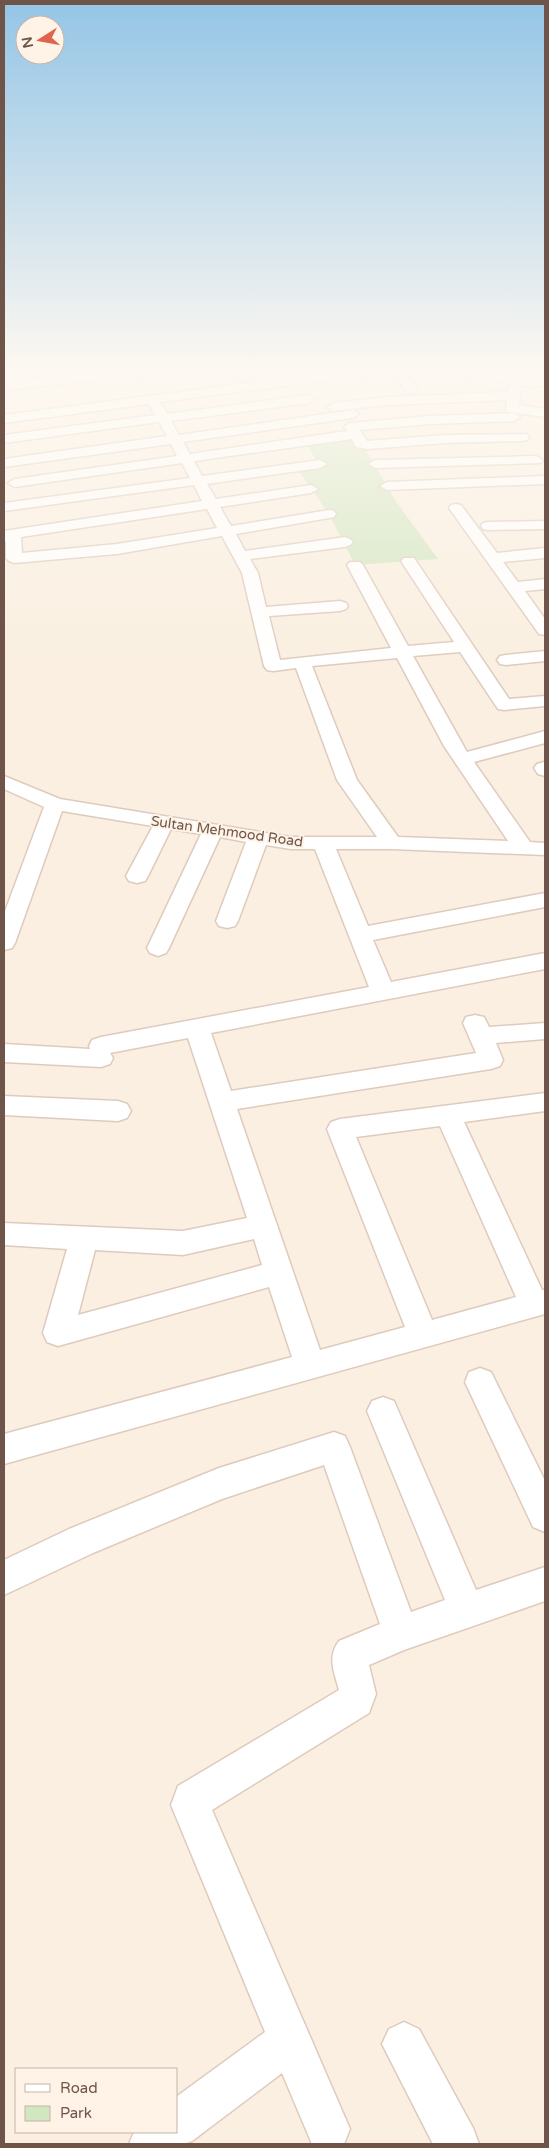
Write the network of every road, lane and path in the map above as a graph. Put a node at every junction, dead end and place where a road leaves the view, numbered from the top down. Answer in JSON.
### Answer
{"nodes":[{"id":1,"x":110,"y":469,"type":"edge"},
{"id":2,"x":192,"y":469,"type":"edge"},
{"id":3,"x":280,"y":469,"type":"edge"},
{"id":4,"x":198,"y":480,"type":"junction"},
{"id":5,"x":545,"y":480,"type":"edge"},
{"id":6,"x":9,"y":483,"type":"edge"},
{"id":7,"x":387,"y":486,"type":"dead end"},
{"id":8,"x":311,"y":489,"type":"dead end"},
{"id":9,"x":456,"y":503,"type":"dead end"},
{"id":10,"x":211,"y":504,"type":"junction"},
{"id":11,"x":10,"y":506,"type":"edge"},
{"id":12,"x":329,"y":514,"type":"dead end"},
{"id":13,"x":545,"y":525,"type":"edge"},
{"id":14,"x":488,"y":526,"type":"dead end"},
{"id":15,"x":226,"y":530,"type":"junction"},
{"id":16,"x":19,"y":532,"type":"junction"},
{"id":17,"x":4,"y":536,"type":"edge"},
{"id":18,"x":345,"y":542,"type":"dead end"},
{"id":19,"x":545,"y":553,"type":"edge"},
{"id":20,"x":240,"y":556,"type":"junction"},
{"id":21,"x":492,"y":558,"type":"junction"},
{"id":22,"x":409,"y":562,"type":"dead end"},
{"id":23,"x":355,"y":565,"type":"dead end"},
{"id":24,"x":545,"y":584,"type":"edge"},
{"id":25,"x":514,"y":587,"type":"junction"},
{"id":26,"x":340,"y":606,"type":"dead end"},
{"id":27,"x":260,"y":612,"type":"junction"},
{"id":28,"x":545,"y":630,"type":"edge"},
{"id":29,"x":465,"y":646,"type":"junction"},
{"id":30,"x":402,"y":652,"type":"junction"},
{"id":31,"x":545,"y":656,"type":"edge"},
{"id":32,"x":506,"y":660,"type":"dead end"},
{"id":33,"x":302,"y":662,"type":"junction"},
{"id":34,"x":545,"y":701,"type":"edge"},
{"id":35,"x":545,"y":737,"type":"edge"},
{"id":36,"x":462,"y":759,"type":"junction"},
{"id":37,"x":4,"y":782,"type":"edge"},
{"id":38,"x":55,"y":804,"type":"junction"},
{"id":39,"x":165,"y":822,"type":"junction"},
{"id":40,"x":213,"y":830,"type":"junction"},
{"id":41,"x":258,"y":838,"type":"junction"},
{"id":42,"x":392,"y":842,"type":"junction"},
{"id":43,"x":323,"y":843,"type":"junction"},
{"id":44,"x":524,"y":848,"type":"junction"},
{"id":45,"x":545,"y":849,"type":"edge"},
{"id":46,"x":137,"y":876,"type":"dead end"},
{"id":47,"x":545,"y":900,"type":"edge"},
{"id":48,"x":227,"y":921,"type":"dead end"},
{"id":49,"x":360,"y":934,"type":"junction"},
{"id":50,"x":4,"y":943,"type":"edge"},
{"id":51,"x":158,"y":948,"type":"dead end"},
{"id":52,"x":545,"y":961,"type":"edge"},
{"id":53,"x":383,"y":992,"type":"junction"},
{"id":54,"x":197,"y":1028,"type":"junction"},
{"id":55,"x":545,"y":1030,"type":"edge"},
{"id":56,"x":4,"y":1053,"type":"edge"},
{"id":57,"x":222,"y":1102,"type":"junction"},
{"id":58,"x":545,"y":1102,"type":"edge"},
{"id":59,"x":4,"y":1106,"type":"edge"},
{"id":60,"x":118,"y":1111,"type":"dead end"},
{"id":61,"x":448,"y":1115,"type":"junction"},
{"id":62,"x":264,"y":1226,"type":"junction"},
{"id":63,"x":4,"y":1234,"type":"edge"},
{"id":64,"x":84,"y":1238,"type":"junction"},
{"id":65,"x":279,"y":1272,"type":"junction"},
{"id":66,"x":540,"y":1303,"type":"edge"},
{"id":67,"x":423,"y":1335,"type":"junction"},
{"id":68,"x":310,"y":1366,"type":"junction"},
{"id":69,"x":480,"y":1382,"type":"dead end"},
{"id":70,"x":383,"y":1411,"type":"dead end"},
{"id":71,"x":4,"y":1449,"type":"edge"},
{"id":72,"x":545,"y":1516,"type":"edge"},
{"id":73,"x":4,"y":1578,"type":"edge"},
{"id":74,"x":545,"y":1584,"type":"edge"},
{"id":75,"x":467,"y":1610,"type":"junction"},
{"id":76,"x":401,"y":1633,"type":"junction"},
{"id":77,"x":289,"y":2042,"type":"junction"},
{"id":78,"x":404,"y":2044,"type":"dead end"},
{"id":79,"x":178,"y":2124,"type":"edge"},
{"id":80,"x":328,"y":2129,"type":"dead end"},
{"id":81,"x":166,"y":2133,"type":"edge"},
{"id":82,"x":150,"y":2144,"type":"edge"},
{"id":83,"x":457,"y":2144,"type":"edge"}],
"edges":[{"from":1,"to":6,"type":"street"},
{"from":2,"to":4,"type":"street"},
{"from":3,"to":4,"type":"street"},
{"from":4,"to":10,"type":"street"},
{"from":4,"to":11,"type":"street"},
{"from":5,"to":7,"type":"street"},
{"from":6,"to":11,"type":"street"},
{"from":8,"to":10,"type":"street"},
{"from":9,"to":21,"type":"street"},
{"from":10,"to":15,"type":"street"},
{"from":10,"to":16,"type":"street"},
{"from":11,"to":16,"type":"street"},
{"from":12,"to":15,"type":"street"},
{"from":13,"to":14,"type":"street"},
{"from":15,"to":17,"type":"street"},
{"from":15,"to":20,"type":"street"},
{"from":16,"to":17,"type":"street"},
{"from":18,"to":20,"type":"street"},
{"from":19,"to":21,"type":"street"},
{"from":20,"to":27,"type":"street"},
{"from":21,"to":25,"type":"street"},
{"from":22,"to":29,"type":"street"},
{"from":23,"to":30,"type":"street"},
{"from":24,"to":25,"type":"street"},
{"from":25,"to":28,"type":"street"},
{"from":26,"to":27,"type":"street"},
{"from":27,"to":33,"type":"street"},
{"from":29,"to":30,"type":"street"},
{"from":29,"to":34,"type":"street"},
{"from":30,"to":33,"type":"street"},
{"from":30,"to":36,"type":"street"},
{"from":31,"to":32,"type":"street"},
{"from":33,"to":42,"type":"street"},
{"from":35,"to":36,"type":"street"},
{"from":36,"to":44,"type":"street"},
{"from":37,"to":38,"type":"street","name":"Sultan Mehmood Road"},
{"from":38,"to":39,"type":"street","name":"Sultan Mehmood Road"},
{"from":38,"to":50,"type":"street"},
{"from":39,"to":40,"type":"street","name":"Sultan Mehmood Road"},
{"from":39,"to":46,"type":"street"},
{"from":40,"to":41,"type":"street","name":"Sultan Mehmood Road"},
{"from":40,"to":51,"type":"street"},
{"from":41,"to":43,"type":"street","name":"Sultan Mehmood Road"},
{"from":41,"to":48,"type":"street"},
{"from":42,"to":43,"type":"street","name":"Sultan Mehmood Road"},
{"from":42,"to":44,"type":"street","name":"Sultan Mehmood Road"},
{"from":43,"to":49,"type":"street"},
{"from":44,"to":45,"type":"street","name":"Sultan Mehmood Road"},
{"from":47,"to":49,"type":"street"},
{"from":49,"to":53,"type":"street"},
{"from":52,"to":53,"type":"street"},
{"from":53,"to":54,"type":"street"},
{"from":54,"to":56,"type":"street"},
{"from":54,"to":57,"type":"street"},
{"from":55,"to":57,"type":"street"},
{"from":57,"to":62,"type":"street"},
{"from":58,"to":61,"type":"street"},
{"from":59,"to":60,"type":"street"},
{"from":61,"to":66,"type":"street"},
{"from":61,"to":67,"type":"street"},
{"from":62,"to":64,"type":"street"},
{"from":62,"to":65,"type":"street"},
{"from":63,"to":64,"type":"street"},
{"from":64,"to":65,"type":"street"},
{"from":65,"to":68,"type":"street"},
{"from":66,"to":67,"type":"street"},
{"from":67,"to":68,"type":"street"},
{"from":68,"to":71,"type":"street"},
{"from":69,"to":72,"type":"street"},
{"from":70,"to":75,"type":"street"},
{"from":73,"to":76,"type":"street"},
{"from":74,"to":75,"type":"street"},
{"from":75,"to":76,"type":"street"},
{"from":76,"to":77,"type":"street"},
{"from":77,"to":79,"type":"street"},
{"from":77,"to":80,"type":"street"},
{"from":78,"to":83,"type":"street"},
{"from":81,"to":82,"type":"street"}]}
